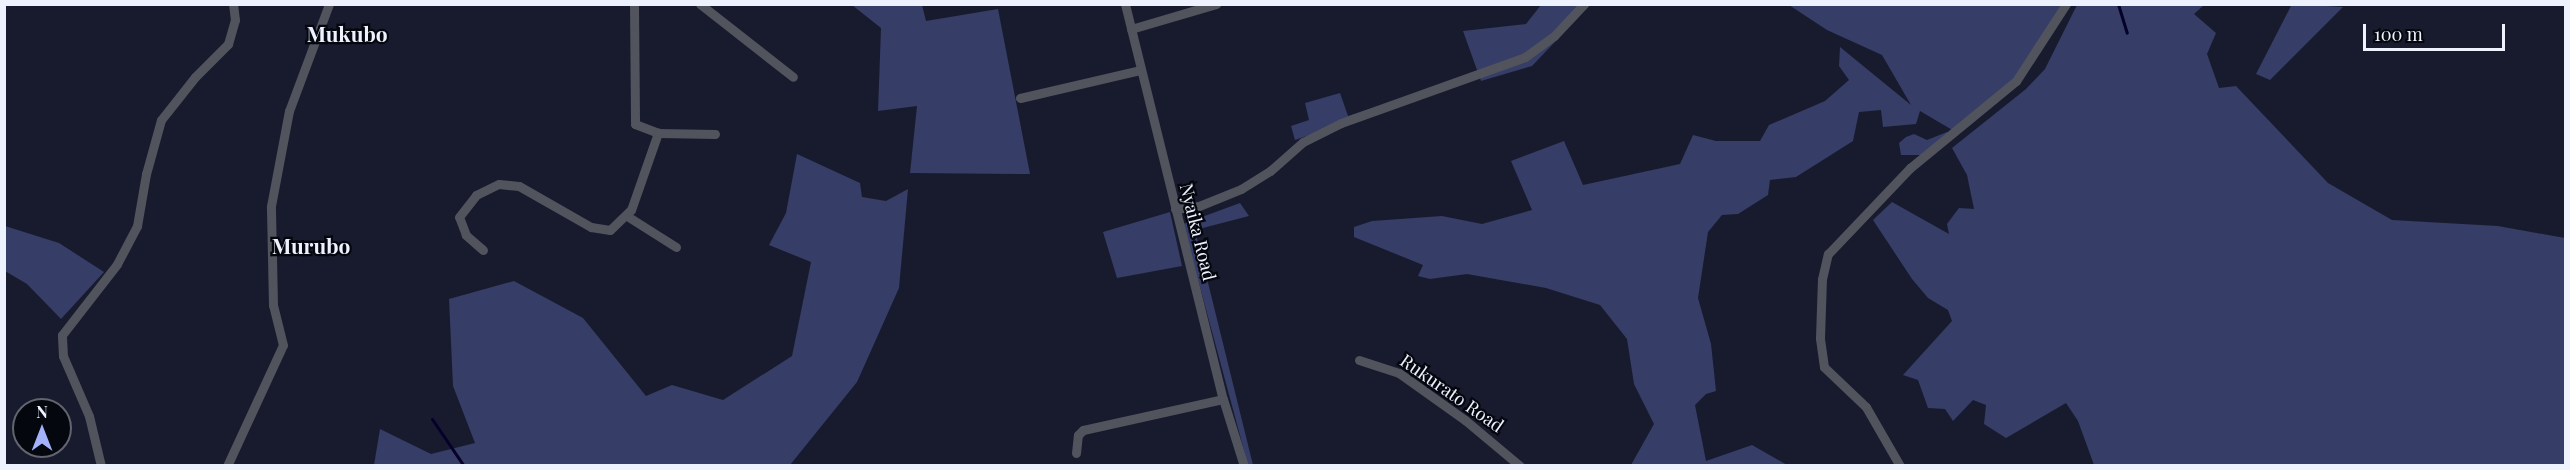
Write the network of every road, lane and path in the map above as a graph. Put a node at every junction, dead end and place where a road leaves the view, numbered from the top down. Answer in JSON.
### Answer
{"nodes":[{"id":1,"x":233,"y":4,"type":"edge"},
{"id":2,"x":329,"y":4,"type":"edge"},
{"id":3,"x":634,"y":4,"type":"edge"},
{"id":4,"x":700,"y":4,"type":"edge"},
{"id":5,"x":1125,"y":4,"type":"edge"},
{"id":6,"x":1215,"y":4,"type":"edge"},
{"id":7,"x":1584,"y":4,"type":"edge"},
{"id":8,"x":2066,"y":4,"type":"edge"},
{"id":9,"x":1131,"y":29,"type":"junction"},
{"id":10,"x":1140,"y":70,"type":"junction"},
{"id":11,"x":793,"y":76,"type":"dead end"},
{"id":12,"x":1020,"y":98,"type":"dead end"},
{"id":13,"x":658,"y":133,"type":"junction"},
{"id":14,"x":715,"y":134,"type":"dead end"},
{"id":15,"x":1175,"y":209,"type":"junction"},
{"id":16,"x":627,"y":216,"type":"junction"},
{"id":17,"x":676,"y":247,"type":"dead end"},
{"id":18,"x":483,"y":250,"type":"dead end"},
{"id":19,"x":1359,"y":360,"type":"dead end"},
{"id":20,"x":1223,"y":399,"type":"junction"},
{"id":21,"x":1076,"y":453,"type":"dead end"},
{"id":22,"x":101,"y":465,"type":"edge"},
{"id":23,"x":227,"y":465,"type":"edge"},
{"id":24,"x":1244,"y":465,"type":"edge"},
{"id":25,"x":1520,"y":465,"type":"edge"},
{"id":26,"x":1900,"y":465,"type":"edge"}],
"edges":[{"from":1,"to":22,"type":"street"},
{"from":2,"to":23,"type":"street"},
{"from":3,"to":13,"type":"street"},
{"from":4,"to":11,"type":"street"},
{"from":5,"to":9,"type":"street","name":"Nyaika Road"},
{"from":6,"to":9,"type":"street"},
{"from":7,"to":15,"type":"street"},
{"from":8,"to":26,"type":"street"},
{"from":9,"to":10,"type":"street","name":"Nyaika Road"},
{"from":10,"to":12,"type":"street"},
{"from":10,"to":15,"type":"street","name":"Nyaika Road"},
{"from":13,"to":14,"type":"street"},
{"from":13,"to":16,"type":"street"},
{"from":15,"to":20,"type":"street","name":"Nyaika Road"},
{"from":16,"to":17,"type":"street"},
{"from":16,"to":18,"type":"street"},
{"from":19,"to":25,"type":"street","name":"Rukurato Road"},
{"from":20,"to":21,"type":"street"},
{"from":20,"to":24,"type":"street","name":"Nyaika Road"}]}
